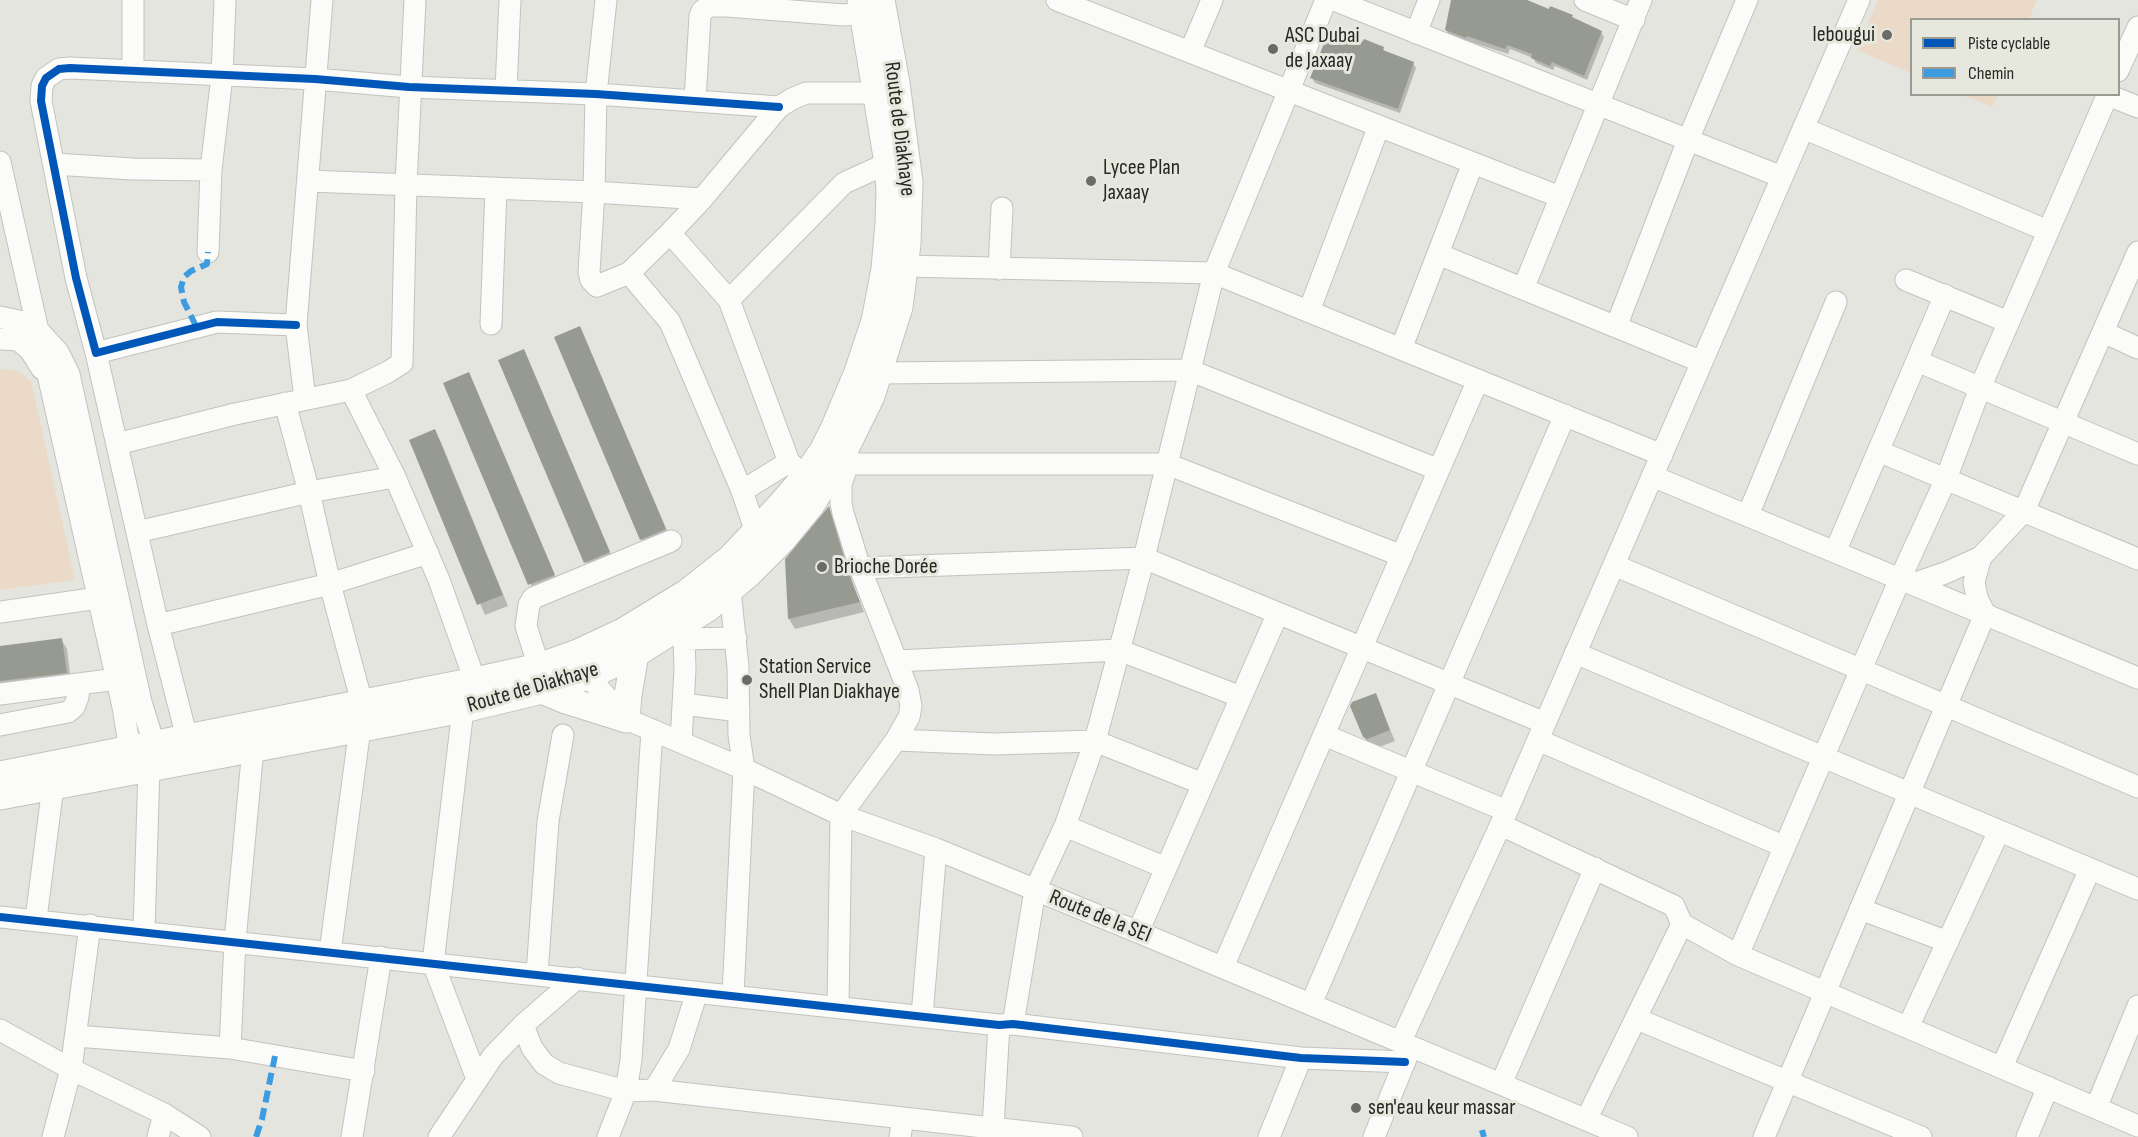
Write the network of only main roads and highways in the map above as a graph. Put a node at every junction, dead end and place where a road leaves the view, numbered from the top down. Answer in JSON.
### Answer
{"nodes":[{"id":1,"x":868,"y":4,"type":"edge"},
{"id":2,"x":635,"y":654,"type":"junction"},
{"id":3,"x":583,"y":664,"type":"junction"},
{"id":4,"x":540,"y":678,"type":"junction"},
{"id":5,"x":361,"y":716,"type":"junction"},
{"id":6,"x":144,"y":754,"type":"junction"},
{"id":7,"x":0,"y":775,"type":"edge"},
{"id":8,"x":0,"y":796,"type":"edge"}],
"edges":[{"from":1,"to":2,"type":"main road","name":"Route de Diakhaye"},
{"from":1,"to":3,"type":"main road","name":"Route de Diakhaye"},
{"from":2,"to":3,"type":"main road","name":"Route de Diakhaye"},
{"from":2,"to":4,"type":"main road"},
{"from":3,"to":4,"type":"main road","name":"Route de Diakhaye"},
{"from":4,"to":5,"type":"main road","name":"Route de Diakhaye"},
{"from":4,"to":5,"type":"main road","name":"Route de Diakhaye"},
{"from":5,"to":6,"type":"main road","name":"Route de Diakhaye"},
{"from":5,"to":6,"type":"main road","name":"Route de Diakhaye"},
{"from":6,"to":7,"type":"main road","name":"Route de Diakhaye"},
{"from":6,"to":8,"type":"main road","name":"Route de Diakhaye"}]}
